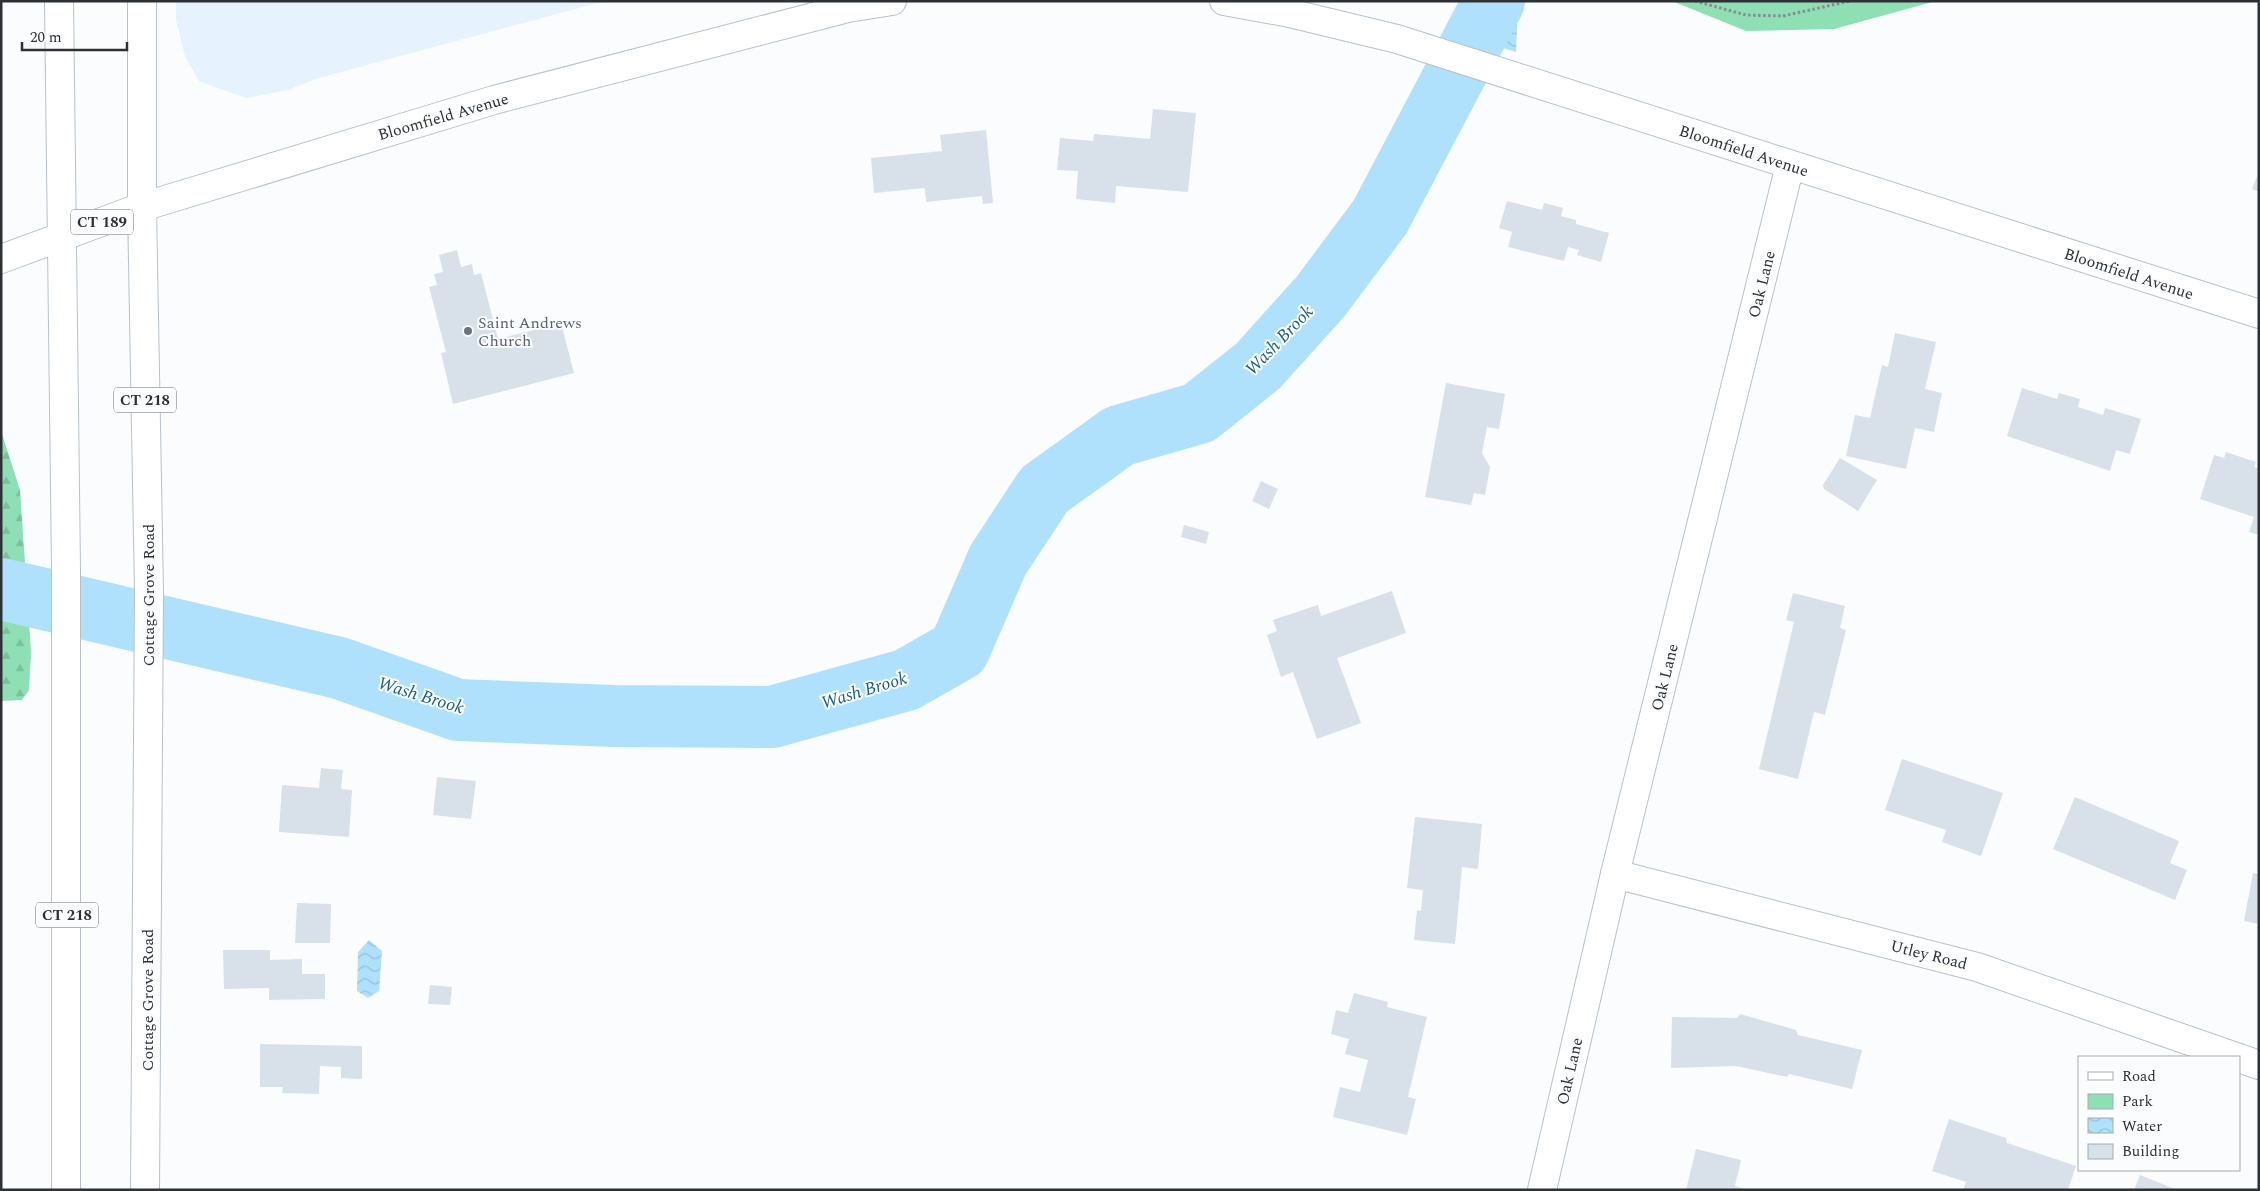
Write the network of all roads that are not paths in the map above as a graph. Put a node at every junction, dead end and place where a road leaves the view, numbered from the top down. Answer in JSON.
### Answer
{"nodes":[{"id":1,"x":59,"y":1,"type":"edge"},
{"id":2,"x":142,"y":1,"type":"edge"},
{"id":3,"x":892,"y":1,"type":"edge"},
{"id":4,"x":1224,"y":1,"type":"edge"},
{"id":5,"x":1790,"y":165,"type":"junction"},
{"id":6,"x":142,"y":207,"type":"junction"},
{"id":7,"x":62,"y":237,"type":"junction"},
{"id":8,"x":1,"y":259,"type":"edge"},
{"id":9,"x":2259,"y":314,"type":"edge"},
{"id":10,"x":1615,"y":874,"type":"junction"},
{"id":11,"x":2232,"y":1056,"type":"edge"},
{"id":12,"x":2240,"y":1059,"type":"edge"},
{"id":13,"x":2259,"y":1065,"type":"edge"},
{"id":14,"x":66,"y":1190,"type":"edge"},
{"id":15,"x":145,"y":1190,"type":"edge"},
{"id":16,"x":1542,"y":1190,"type":"edge"}],
"edges":[{"from":1,"to":7,"type":"main road","number":"CT 218"},
{"from":2,"to":6,"type":"main road","name":"Cottage Grove Road","number":"CT 218"},
{"from":3,"to":6,"type":"main road","name":"Bloomfield Avenue","number":"CT 189"},
{"from":4,"to":5,"type":"main road","name":"Bloomfield Avenue"},
{"from":5,"to":9,"type":"main road","name":"Bloomfield Avenue"},
{"from":5,"to":10,"type":"main road","name":"Oak Lane"},
{"from":6,"to":7,"type":"main road","name":"Bloomfield Avenue","number":"CT 189"},
{"from":6,"to":15,"type":"main road","name":"Cottage Grove Road","number":"CT 218"},
{"from":7,"to":8,"type":"main road","name":"Bloomfield Avenue","number":"CT 189"},
{"from":7,"to":14,"type":"main road","number":"CT 218"},
{"from":10,"to":11,"type":"main road","name":"Utley Road"},
{"from":10,"to":16,"type":"main road","name":"Oak Lane"},
{"from":12,"to":13,"type":"main road","name":"Utley Road"}]}
